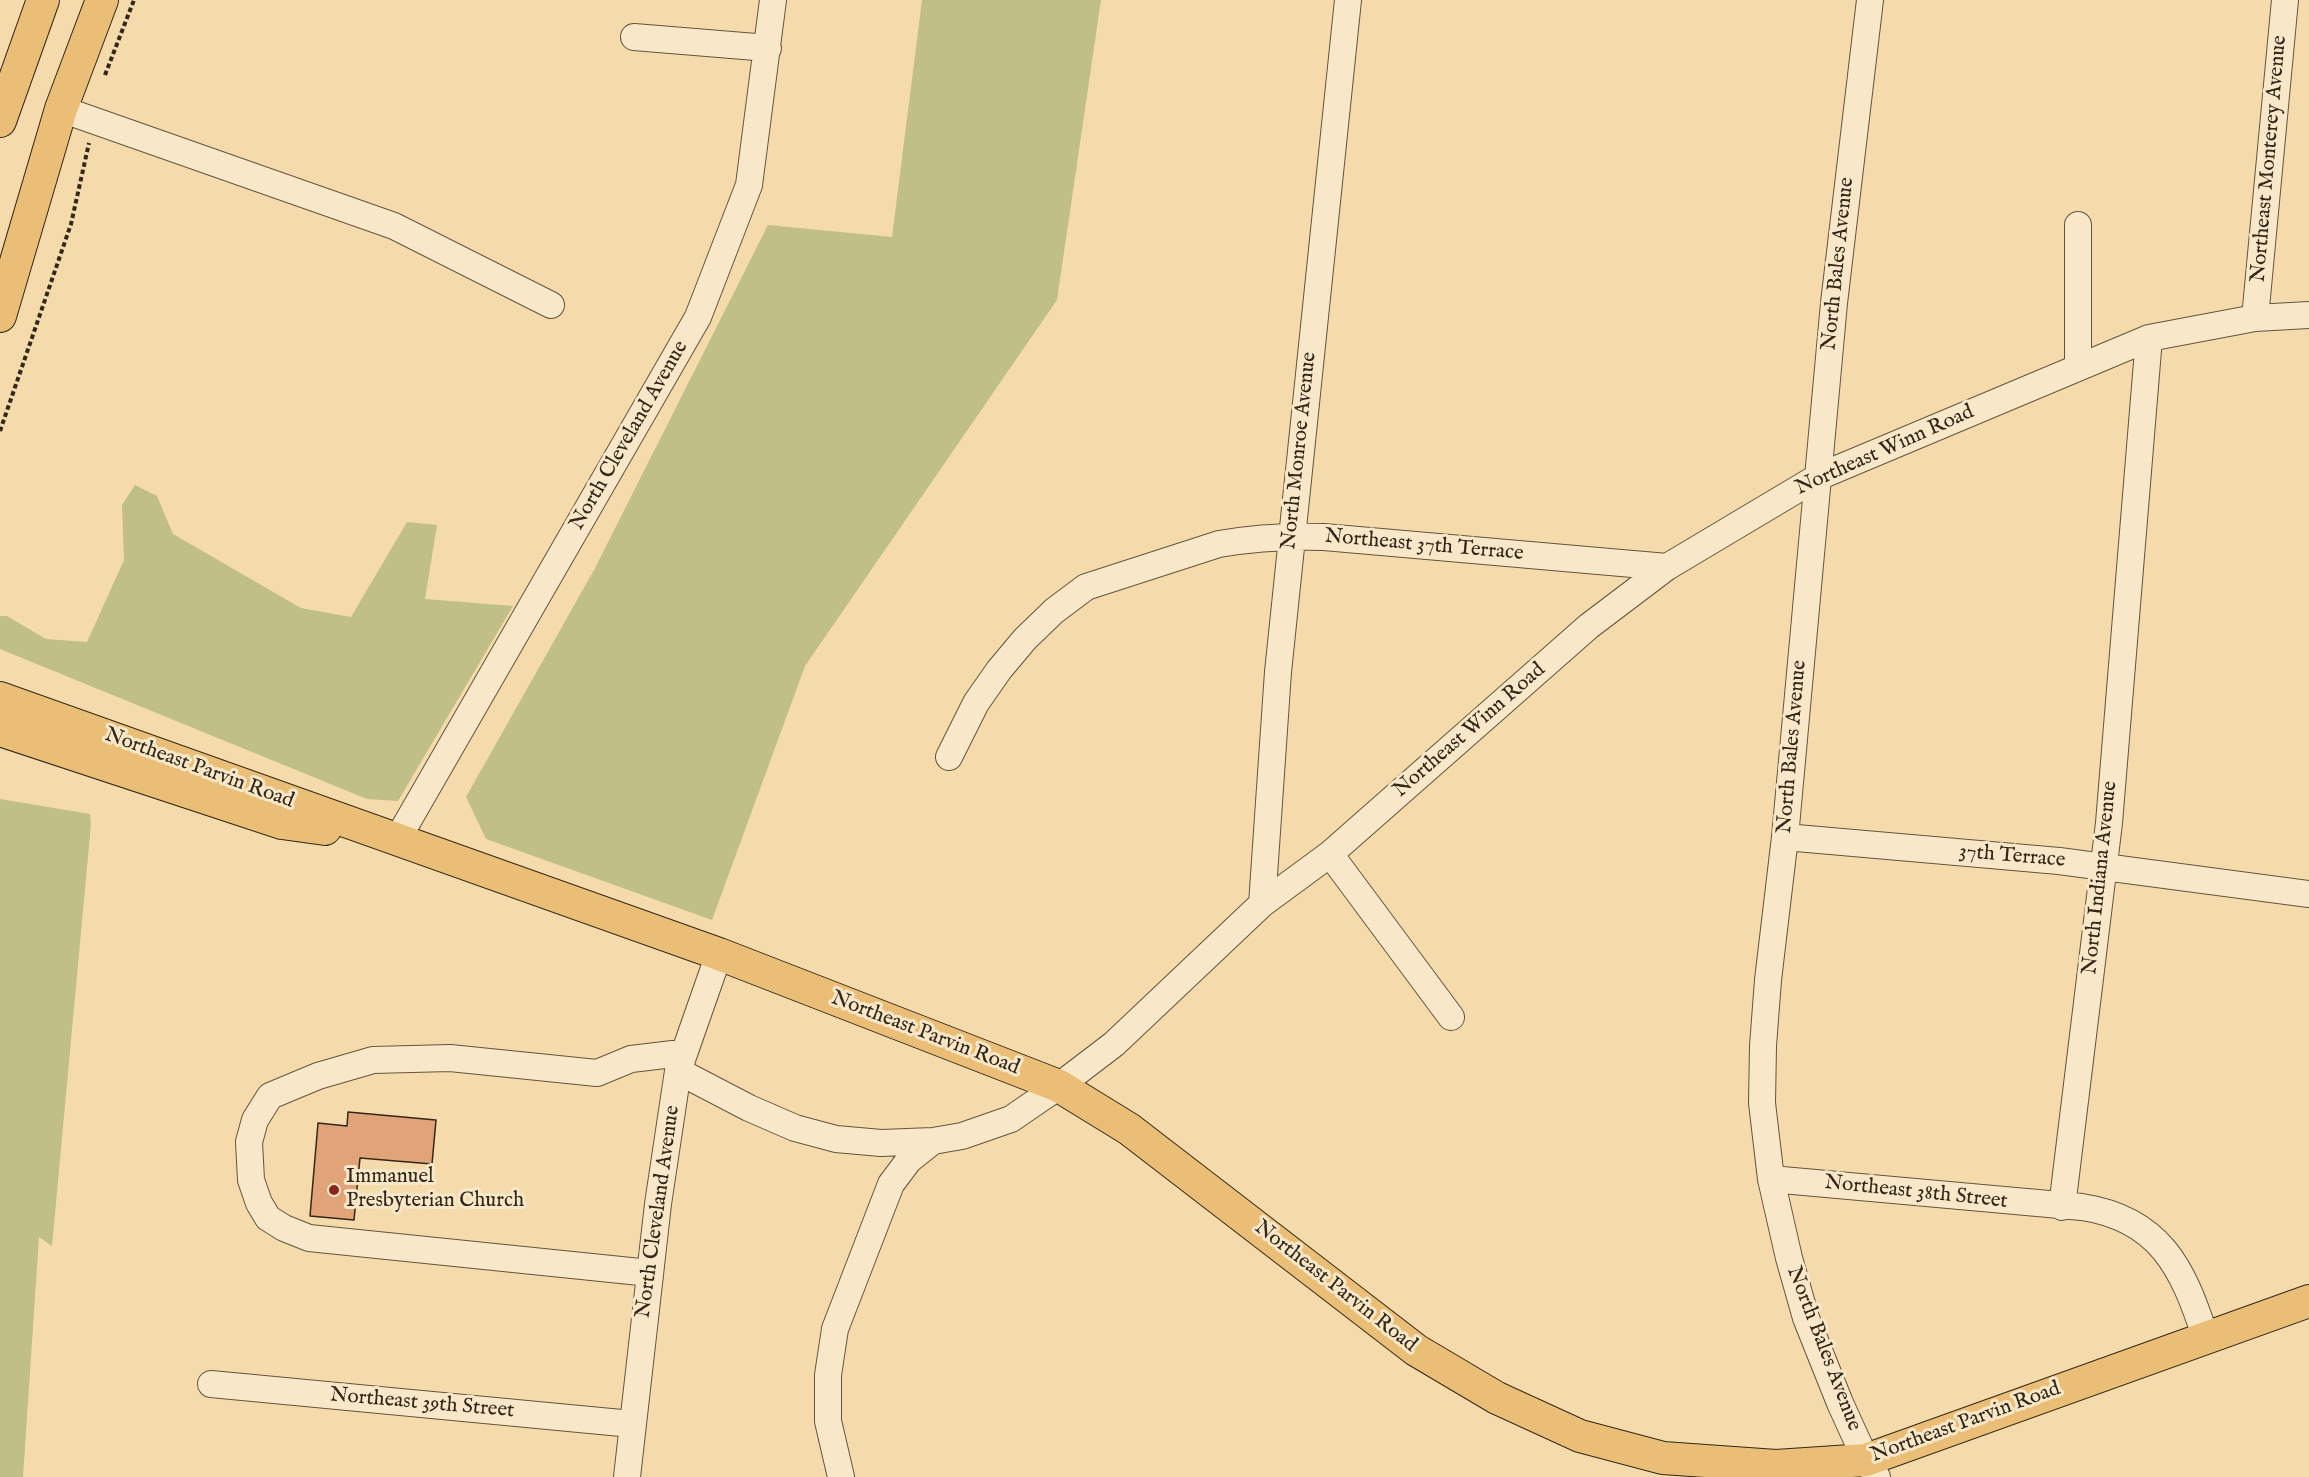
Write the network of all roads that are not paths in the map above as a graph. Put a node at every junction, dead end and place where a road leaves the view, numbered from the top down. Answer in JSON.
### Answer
{"nodes":[{"id":1,"x":43,"y":0,"type":"edge"},
{"id":2,"x":102,"y":0,"type":"edge"},
{"id":3,"x":773,"y":0,"type":"edge"},
{"id":4,"x":1348,"y":0,"type":"edge"},
{"id":5,"x":1870,"y":0,"type":"edge"},
{"id":6,"x":2285,"y":0,"type":"edge"},
{"id":7,"x":634,"y":37,"type":"dead end"},
{"id":8,"x":768,"y":48,"type":"junction"},
{"id":9,"x":61,"y":109,"type":"junction"},
{"id":10,"x":0,"y":122,"type":"edge"},
{"id":11,"x":2078,"y":225,"type":"dead end"},
{"id":12,"x":551,"y":305,"type":"dead end"},
{"id":13,"x":2309,"y":315,"type":"edge"},
{"id":14,"x":0,"y":316,"type":"edge"},
{"id":15,"x":2255,"y":318,"type":"junction"},
{"id":16,"x":2149,"y":338,"type":"junction"},
{"id":17,"x":2078,"y":368,"type":"junction"},
{"id":18,"x":1818,"y":477,"type":"junction"},
{"id":19,"x":1292,"y":536,"type":"junction"},
{"id":20,"x":1667,"y":567,"type":"junction"},
{"id":21,"x":0,"y":698,"type":"edge"},
{"id":22,"x":0,"y":730,"type":"edge"},
{"id":23,"x":949,"y":758,"type":"dead end"},
{"id":24,"x":1785,"y":837,"type":"junction"},
{"id":25,"x":397,"y":840,"type":"junction"},
{"id":26,"x":1330,"y":854,"type":"junction"},
{"id":27,"x":2103,"y":867,"type":"junction"},
{"id":28,"x":2309,"y":894,"type":"edge"},
{"id":29,"x":1262,"y":904,"type":"junction"},
{"id":30,"x":719,"y":954,"type":"junction"},
{"id":31,"x":1451,"y":1017,"type":"dead end"},
{"id":32,"x":680,"y":1065,"type":"junction"},
{"id":33,"x":1059,"y":1086,"type":"junction"},
{"id":34,"x":933,"y":1141,"type":"junction"},
{"id":35,"x":1771,"y":1179,"type":"junction"},
{"id":36,"x":2062,"y":1207,"type":"junction"},
{"id":37,"x":650,"y":1273,"type":"junction"},
{"id":38,"x":2309,"y":1301,"type":"edge"},
{"id":39,"x":2205,"y":1336,"type":"junction"},
{"id":40,"x":211,"y":1384,"type":"dead end"},
{"id":41,"x":632,"y":1424,"type":"junction"},
{"id":42,"x":1871,"y":1468,"type":"edge"},
{"id":43,"x":627,"y":1477,"type":"edge"},
{"id":44,"x":841,"y":1477,"type":"edge"}],
"edges":[{"from":1,"to":10,"type":"main road"},
{"from":2,"to":9,"type":"main road"},
{"from":3,"to":8,"type":"street","name":"North Cleveland Avenue"},
{"from":4,"to":19,"type":"street","name":"North Monroe Avenue"},
{"from":5,"to":18,"type":"street","name":"North Bales Avenue"},
{"from":6,"to":15,"type":"street","name":"Northeast Monterey Avenue"},
{"from":7,"to":8,"type":"street"},
{"from":8,"to":25,"type":"street","name":"North Cleveland Avenue"},
{"from":9,"to":12,"type":"street"},
{"from":9,"to":14,"type":"main road"},
{"from":11,"to":17,"type":"street"},
{"from":13,"to":15,"type":"street","name":"Northeast Winn Road"},
{"from":15,"to":16,"type":"street","name":"Northeast Winn Road"},
{"from":16,"to":17,"type":"street","name":"Northeast Winn Road"},
{"from":16,"to":27,"type":"street","name":"North Indiana Avenue"},
{"from":17,"to":18,"type":"street","name":"Northeast Winn Road"},
{"from":18,"to":20,"type":"street","name":"Northeast Winn Road"},
{"from":18,"to":24,"type":"street","name":"North Bales Avenue"},
{"from":19,"to":20,"type":"street","name":"Northeast 37th Terrace"},
{"from":19,"to":23,"type":"street","name":"Northeast 37th Terrace"},
{"from":19,"to":29,"type":"street","name":"North Monroe Avenue"},
{"from":20,"to":26,"type":"street","name":"Northeast Winn Road"},
{"from":21,"to":25,"type":"main road","name":"Northeast Parvin Road"},
{"from":22,"to":25,"type":"main road","name":"Northeast Parvin Road"},
{"from":24,"to":27,"type":"street","name":"37th Terrace"},
{"from":24,"to":35,"type":"street","name":"North Bales Avenue"},
{"from":25,"to":30,"type":"main road","name":"Northeast Parvin Road"},
{"from":26,"to":29,"type":"street","name":"Northeast Winn Road"},
{"from":26,"to":31,"type":"street"},
{"from":27,"to":28,"type":"street","name":"37th Terrace"},
{"from":27,"to":36,"type":"street","name":"North Indiana Avenue"},
{"from":29,"to":33,"type":"street","name":"Northeast Winn Road"},
{"from":30,"to":32,"type":"street","name":"North Cleveland Avenue"},
{"from":30,"to":33,"type":"main road","name":"Northeast Parvin Road"},
{"from":32,"to":34,"type":"street","name":"Northeast Winn Road"},
{"from":32,"to":37,"type":"street","name":"North Cleveland Avenue"},
{"from":32,"to":37,"type":"street","name":"Northeast Winn Road"},
{"from":33,"to":34,"type":"street","name":"Northeast Winn Road"},
{"from":33,"to":42,"type":"main road","name":"Northeast Parvin Road"},
{"from":34,"to":44,"type":"street"},
{"from":35,"to":36,"type":"street","name":"Northeast 38th Street"},
{"from":35,"to":42,"type":"street","name":"North Bales Avenue"},
{"from":36,"to":39,"type":"street"},
{"from":37,"to":41,"type":"street","name":"North Cleveland Avenue"},
{"from":38,"to":39,"type":"main road","name":"Northeast Parvin Road"},
{"from":39,"to":42,"type":"main road","name":"Northeast Parvin Road"},
{"from":40,"to":41,"type":"street","name":"Northeast 39th Street"},
{"from":41,"to":43,"type":"street","name":"North Cleveland Avenue"}]}
